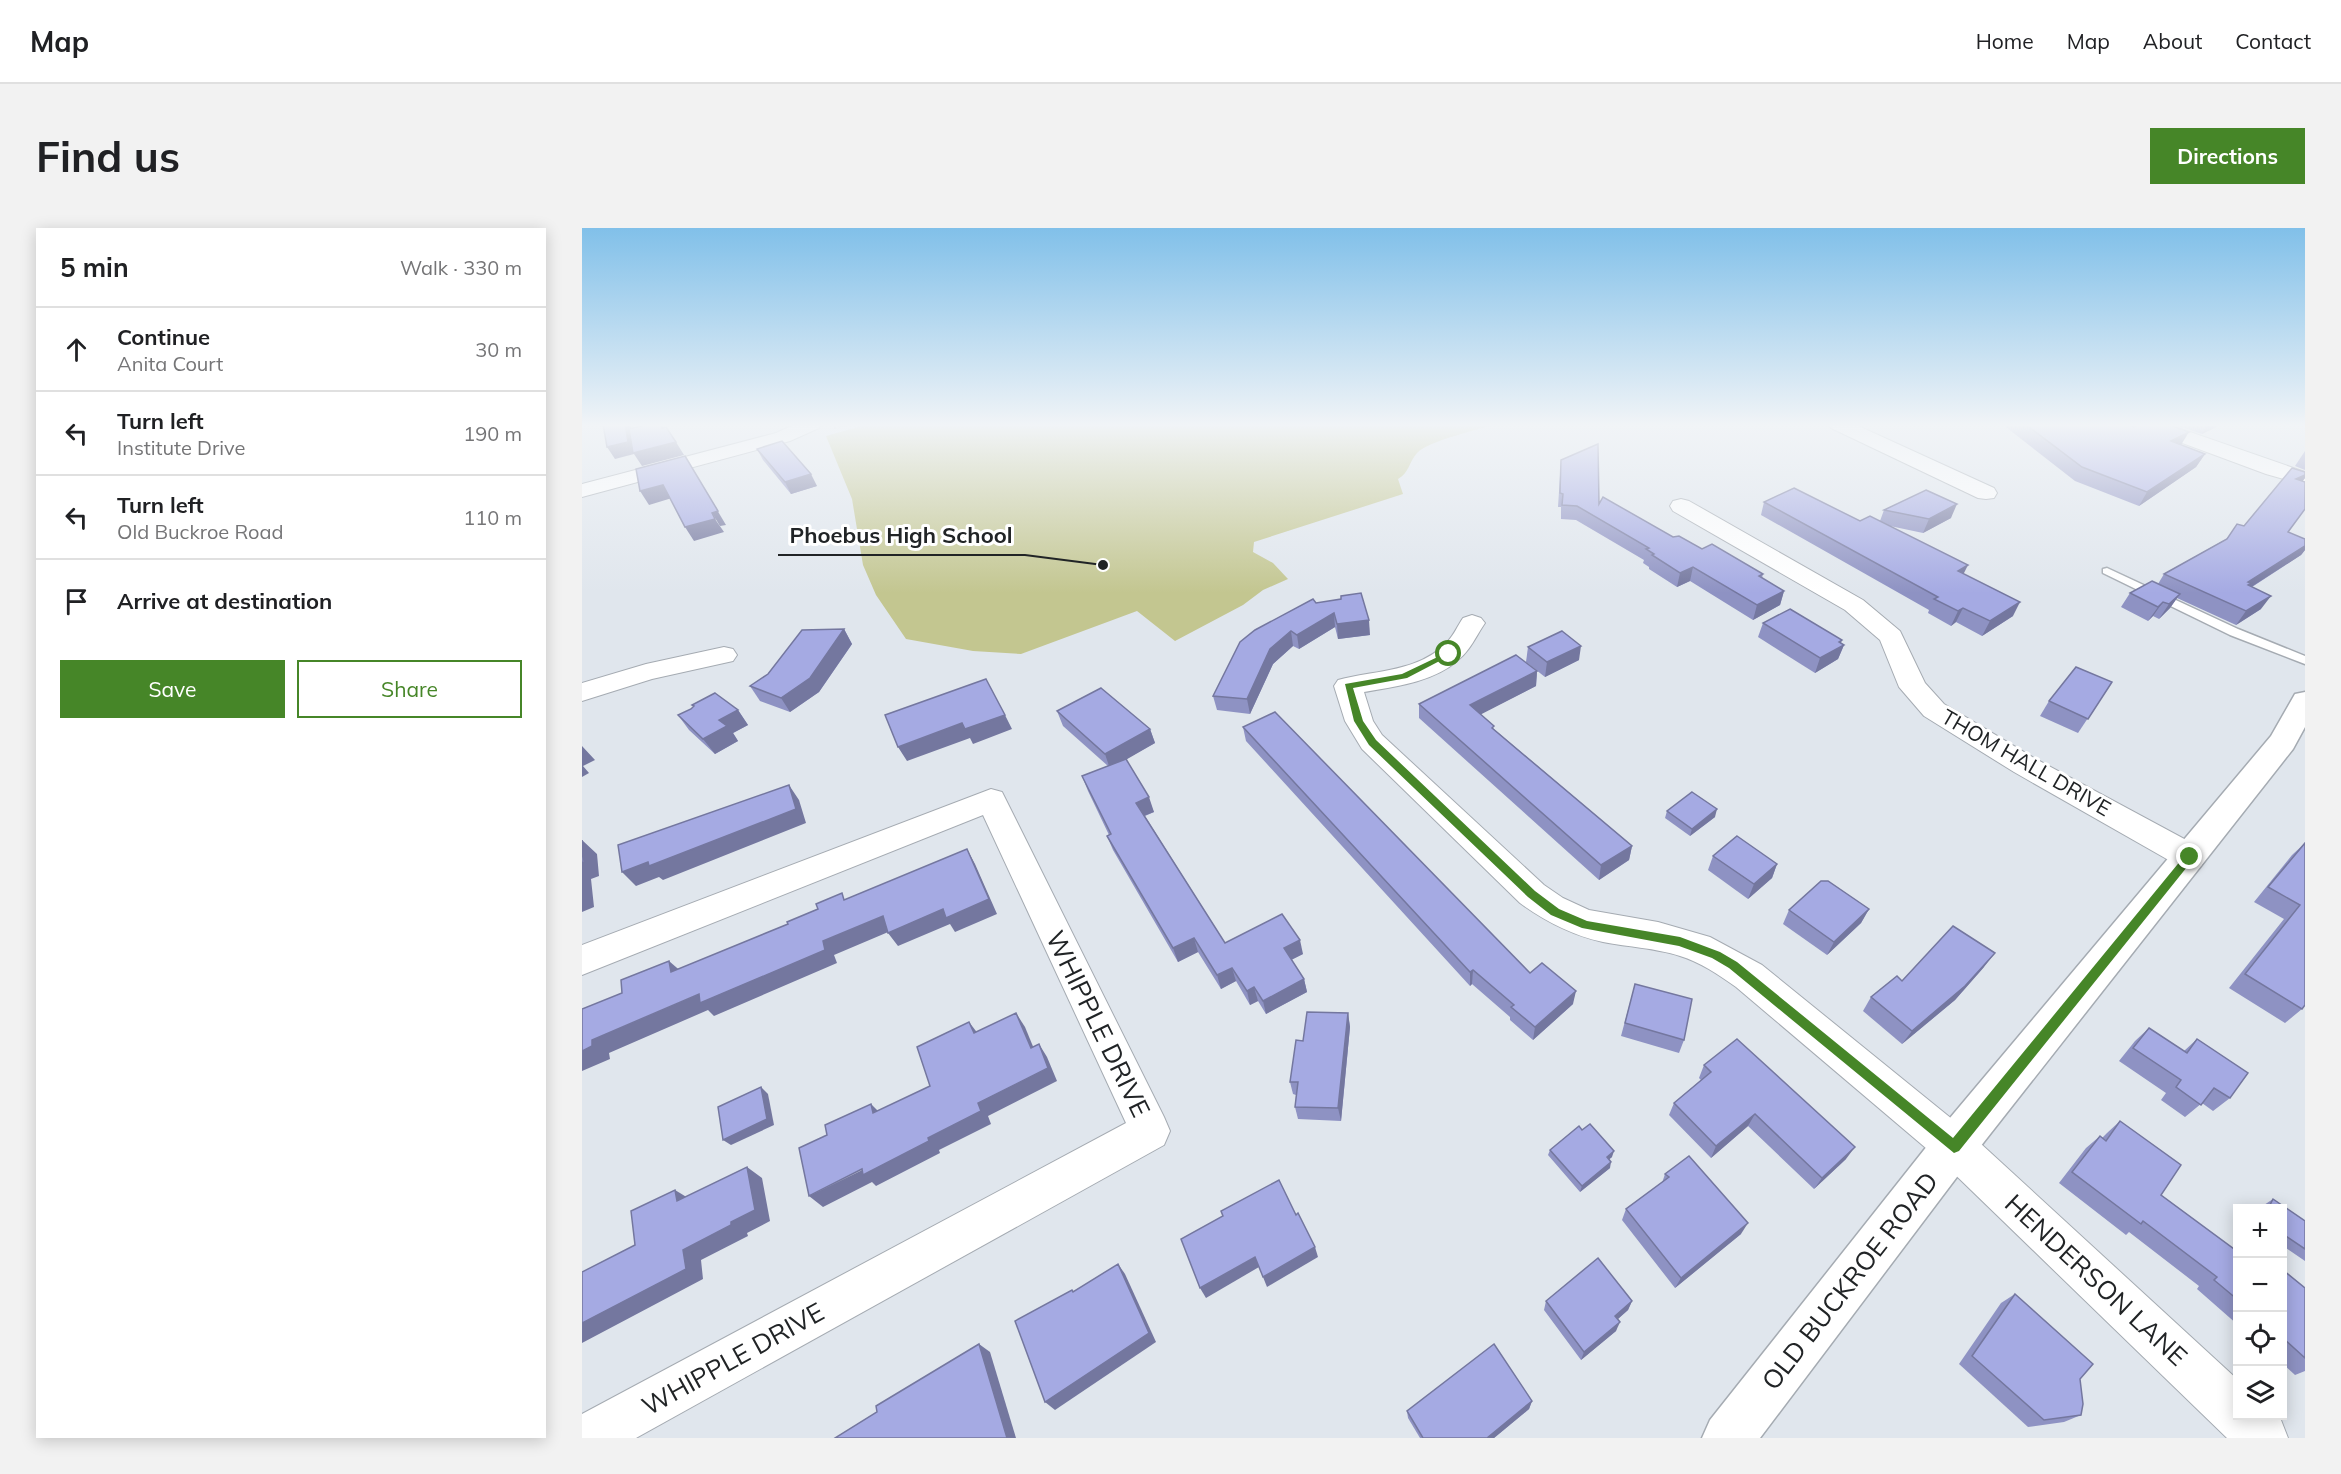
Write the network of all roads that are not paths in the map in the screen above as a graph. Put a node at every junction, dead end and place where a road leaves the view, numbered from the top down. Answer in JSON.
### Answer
{"nodes":[{"id":1,"x":620,"y":480,"type":"edge"},
{"id":2,"x":1959,"y":480,"type":"edge"},
{"id":3,"x":582,"y":491,"type":"edge"},
{"id":4,"x":1986,"y":493,"type":"dead end"},
{"id":5,"x":1681,"y":506,"type":"dead end"},
{"id":6,"x":2107,"y":571,"type":"dead end"},
{"id":7,"x":1472,"y":623,"type":"dead end"},
{"id":8,"x":724,"y":655,"type":"dead end"},
{"id":9,"x":2305,"y":660,"type":"edge"},
{"id":10,"x":582,"y":692,"type":"edge"},
{"id":11,"x":2305,"y":701,"type":"edge"},
{"id":12,"x":2190,"y":857,"type":"junction"},
{"id":13,"x":582,"y":960,"type":"edge"},
{"id":14,"x":1954,"y":1146,"type":"junction"},
{"id":15,"x":2233,"y":1410,"type":"edge"},
{"id":16,"x":2243,"y":1420,"type":"edge"},
{"id":17,"x":587,"y":1438,"type":"edge"},
{"id":18,"x":1728,"y":1438,"type":"edge"},
{"id":19,"x":2263,"y":1438,"type":"edge"}],
"edges":[{"from":1,"to":3,"type":"street"},
{"from":2,"to":4,"type":"street"},
{"from":5,"to":12,"type":"street","name":"THOM HALL DRIVE"},
{"from":6,"to":9,"type":"lane"},
{"from":7,"to":14,"type":"street","name":"HENDERSON LANE"},
{"from":8,"to":10,"type":"street"},
{"from":11,"to":12,"type":"street","name":"OLD BUCKROE ROAD"},
{"from":12,"to":14,"type":"street","name":"OLD BUCKROE ROAD"},
{"from":13,"to":17,"type":"street","name":"WHIPPLE DRIVE"},
{"from":14,"to":15,"type":"street","name":"HENDERSON LANE"},
{"from":14,"to":18,"type":"street","name":"OLD BUCKROE ROAD"},
{"from":16,"to":19,"type":"street","name":"HENDERSON LANE"}]}
